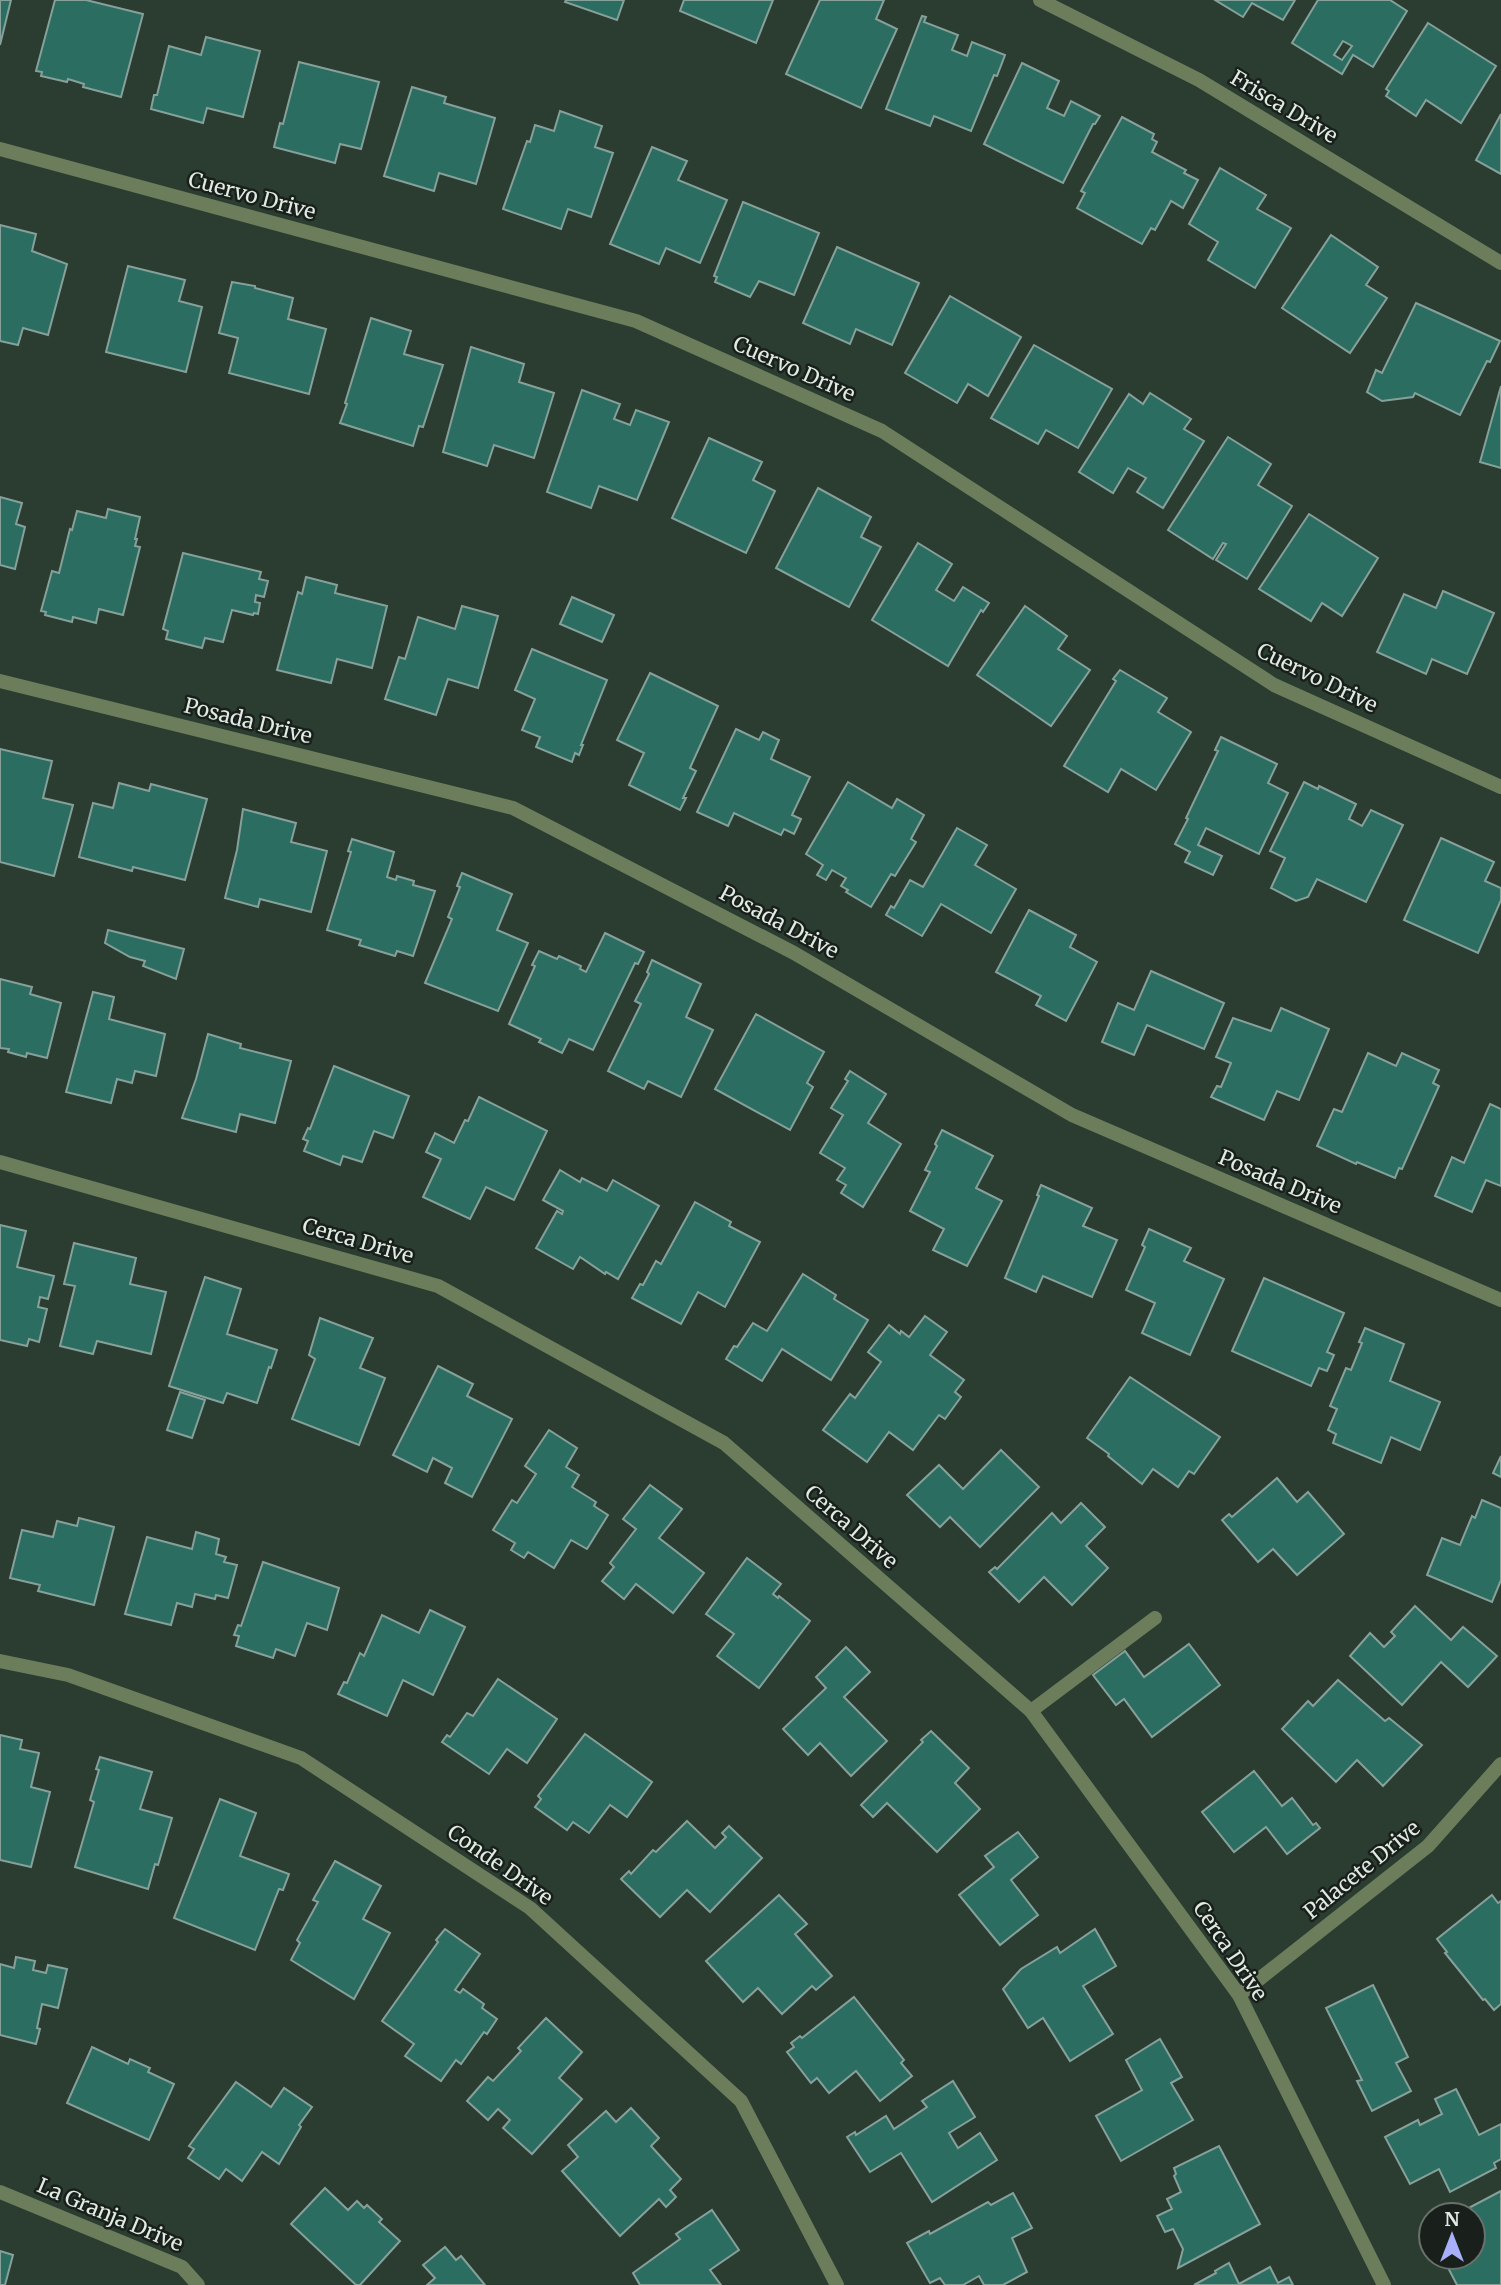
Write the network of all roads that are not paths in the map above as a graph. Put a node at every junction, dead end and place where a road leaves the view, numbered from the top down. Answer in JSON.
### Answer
{"nodes":[{"id":1,"x":1040,"y":0,"type":"edge"},
{"id":2,"x":0,"y":149,"type":"edge"},
{"id":3,"x":1501,"y":262,"type":"edge"},
{"id":4,"x":0,"y":681,"type":"edge"},
{"id":5,"x":1501,"y":787,"type":"edge"},
{"id":6,"x":0,"y":1161,"type":"edge"},
{"id":7,"x":1501,"y":1300,"type":"edge"},
{"id":8,"x":1155,"y":1618,"type":"dead end"},
{"id":9,"x":0,"y":1661,"type":"edge"},
{"id":10,"x":1031,"y":1711,"type":"junction"},
{"id":11,"x":1501,"y":1764,"type":"edge"},
{"id":12,"x":1239,"y":1996,"type":"junction"},
{"id":13,"x":0,"y":2192,"type":"edge"},
{"id":14,"x":198,"y":2285,"type":"edge"},
{"id":15,"x":836,"y":2285,"type":"edge"},
{"id":16,"x":1384,"y":2285,"type":"edge"}],
"edges":[{"from":1,"to":3,"type":"street","name":"Frisca Drive"},
{"from":2,"to":5,"type":"street","name":"Cuervo Drive"},
{"from":4,"to":7,"type":"street","name":"Posada Drive"},
{"from":6,"to":10,"type":"street","name":"Cerca Drive"},
{"from":8,"to":10,"type":"street"},
{"from":9,"to":15,"type":"street","name":"Conde Drive"},
{"from":10,"to":12,"type":"street","name":"Cerca Drive"},
{"from":11,"to":12,"type":"street","name":"Palacete Drive"},
{"from":12,"to":16,"type":"street","name":"Cerca Drive"},
{"from":13,"to":14,"type":"street","name":"La Granja Drive"}]}
